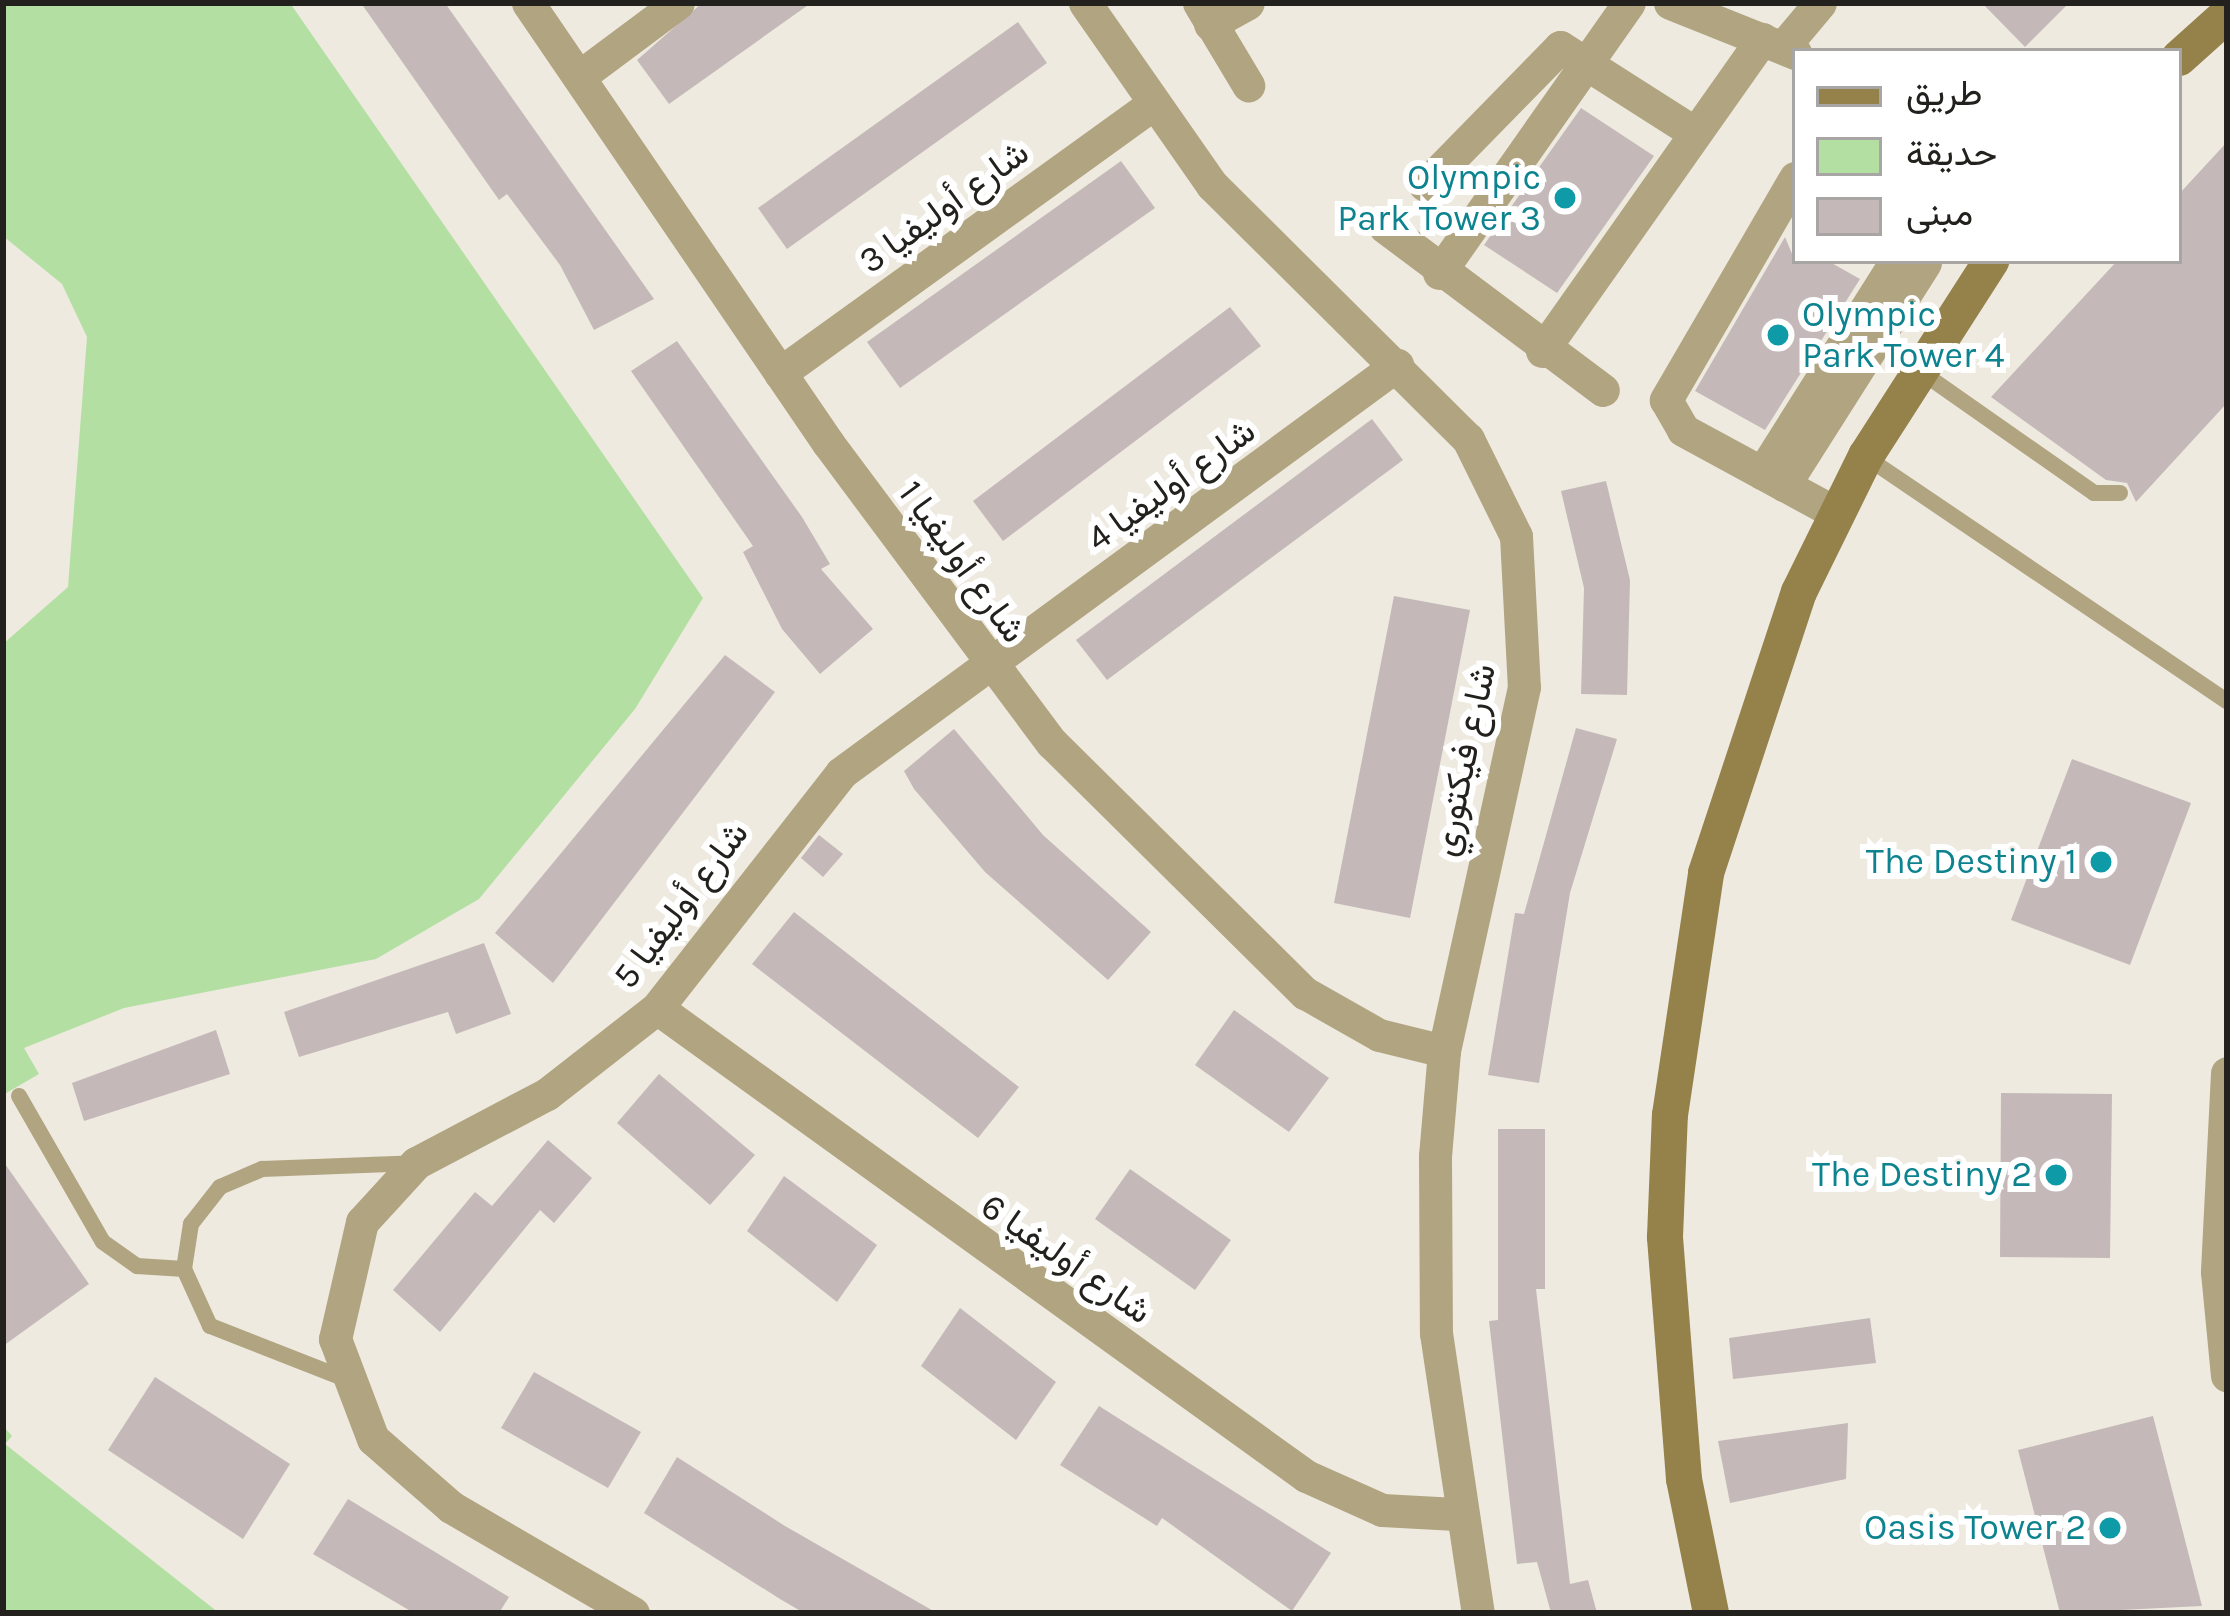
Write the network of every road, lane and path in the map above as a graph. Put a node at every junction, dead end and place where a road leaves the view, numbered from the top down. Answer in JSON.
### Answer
{"nodes":[{"id":1,"x":528,"y":3,"type":"edge"},
{"id":2,"x":678,"y":3,"type":"edge"},
{"id":3,"x":1085,"y":3,"type":"edge"},
{"id":4,"x":1248,"y":3,"type":"edge"},
{"id":5,"x":1629,"y":3,"type":"edge"},
{"id":6,"x":1670,"y":3,"type":"edge"},
{"id":7,"x":1820,"y":3,"type":"edge"},
{"id":8,"x":1204,"y":13,"type":"edge"},
{"id":9,"x":2227,"y":15,"type":"edge"},
{"id":10,"x":1780,"y":46,"type":"edge"},
{"id":11,"x":2182,"y":55,"type":"edge"},
{"id":12,"x":1589,"y":60,"type":"junction"},
{"id":13,"x":580,"y":76,"type":"junction"},
{"id":14,"x":1248,"y":85,"type":"dead end"},
{"id":15,"x":1153,"y":104,"type":"junction"},
{"id":16,"x":1695,"y":133,"type":"junction"},
{"id":17,"x":1792,"y":183,"type":"edge"},
{"id":18,"x":1425,"y":185,"type":"dead end"},
{"id":19,"x":1385,"y":226,"type":"dead end"},
{"id":20,"x":1894,"y":264,"type":"edge"},
{"id":21,"x":1923,"y":264,"type":"edge"},
{"id":22,"x":1988,"y":264,"type":"edge"},
{"id":23,"x":1438,"y":273,"type":"junction"},
{"id":24,"x":1542,"y":351,"type":"junction"},
{"id":25,"x":1397,"y":365,"type":"junction"},
{"id":26,"x":1917,"y":368,"type":"junction"},
{"id":27,"x":780,"y":373,"type":"junction"},
{"id":28,"x":1603,"y":390,"type":"dead end"},
{"id":29,"x":1866,"y":456,"type":"junction"},
{"id":30,"x":1773,"y":479,"type":"junction"},
{"id":31,"x":2120,"y":493,"type":"dead end"},
{"id":32,"x":1836,"y":513,"type":"junction"},
{"id":33,"x":987,"y":664,"type":"junction"},
{"id":34,"x":2227,"y":701,"type":"edge"},
{"id":35,"x":657,"y":1008,"type":"junction"},
{"id":36,"x":1444,"y":1051,"type":"junction"},
{"id":37,"x":2227,"y":1072,"type":"edge"},
{"id":38,"x":19,"y":1096,"type":"dead end"},
{"id":39,"x":416,"y":1163,"type":"junction"},
{"id":40,"x":184,"y":1269,"type":"junction"},
{"id":41,"x":2227,"y":1373,"type":"edge"},
{"id":42,"x":343,"y":1378,"type":"junction"},
{"id":43,"x":1456,"y":1514,"type":"junction"},
{"id":44,"x":633,"y":1613,"type":"edge"},
{"id":45,"x":1478,"y":1613,"type":"edge"},
{"id":46,"x":1711,"y":1613,"type":"edge"}],
"edges":[{"from":1,"to":13,"type":"street","name":"شارع أوليفيا 1"},
{"from":2,"to":13,"type":"street"},
{"from":3,"to":15,"type":"street","name":"شارع فيكتوري"},
{"from":4,"to":8,"type":"street"},
{"from":5,"to":12,"type":"street"},
{"from":6,"to":10,"type":"street"},
{"from":7,"to":10,"type":"street"},
{"from":8,"to":14,"type":"street"},
{"from":9,"to":11,"type":"main road"},
{"from":10,"to":16,"type":"street"},
{"from":12,"to":16,"type":"street"},
{"from":12,"to":18,"type":"street"},
{"from":12,"to":23,"type":"street"},
{"from":13,"to":27,"type":"street","name":"شارع أوليفيا 1"},
{"from":15,"to":25,"type":"street","name":"شارع فيكتوري"},
{"from":15,"to":27,"type":"street","name":"شارع أوليفيا 3"},
{"from":16,"to":24,"type":"street"},
{"from":17,"to":30,"type":"street"},
{"from":19,"to":23,"type":"street"},
{"from":20,"to":30,"type":"street"},
{"from":21,"to":30,"type":"street"},
{"from":22,"to":26,"type":"main road"},
{"from":23,"to":24,"type":"street"},
{"from":24,"to":28,"type":"street"},
{"from":25,"to":33,"type":"street","name":"شارع أوليفيا 4"},
{"from":25,"to":36,"type":"street","name":"شارع فيكتوري"},
{"from":26,"to":29,"type":"main road"},
{"from":26,"to":31,"type":"lane"},
{"from":27,"to":33,"type":"street","name":"شارع أوليفيا 1"},
{"from":29,"to":32,"type":"main road"},
{"from":29,"to":34,"type":"lane"},
{"from":30,"to":32,"type":"street"},
{"from":32,"to":46,"type":"main road"},
{"from":33,"to":35,"type":"street","name":"شارع أوليفيا 5"},
{"from":33,"to":36,"type":"street","name":"شارع أوليفيا 1"},
{"from":35,"to":39,"type":"street","name":"شارع أوليفيا 5"},
{"from":35,"to":43,"type":"street","name":"شارع أوليفيا 6"},
{"from":36,"to":43,"type":"street","name":"شارع فيكتوري"},
{"from":37,"to":41,"type":"street"},
{"from":38,"to":40,"type":"lane"},
{"from":39,"to":40,"type":"lane","name":"شارع أوليفيا 5"},
{"from":39,"to":42,"type":"street","name":"شارع أوليفيا 5"},
{"from":40,"to":42,"type":"lane"},
{"from":42,"to":44,"type":"street","name":"شارع أوليفيا 5"},
{"from":43,"to":45,"type":"street","name":"شارع فيكتوري"}]}
